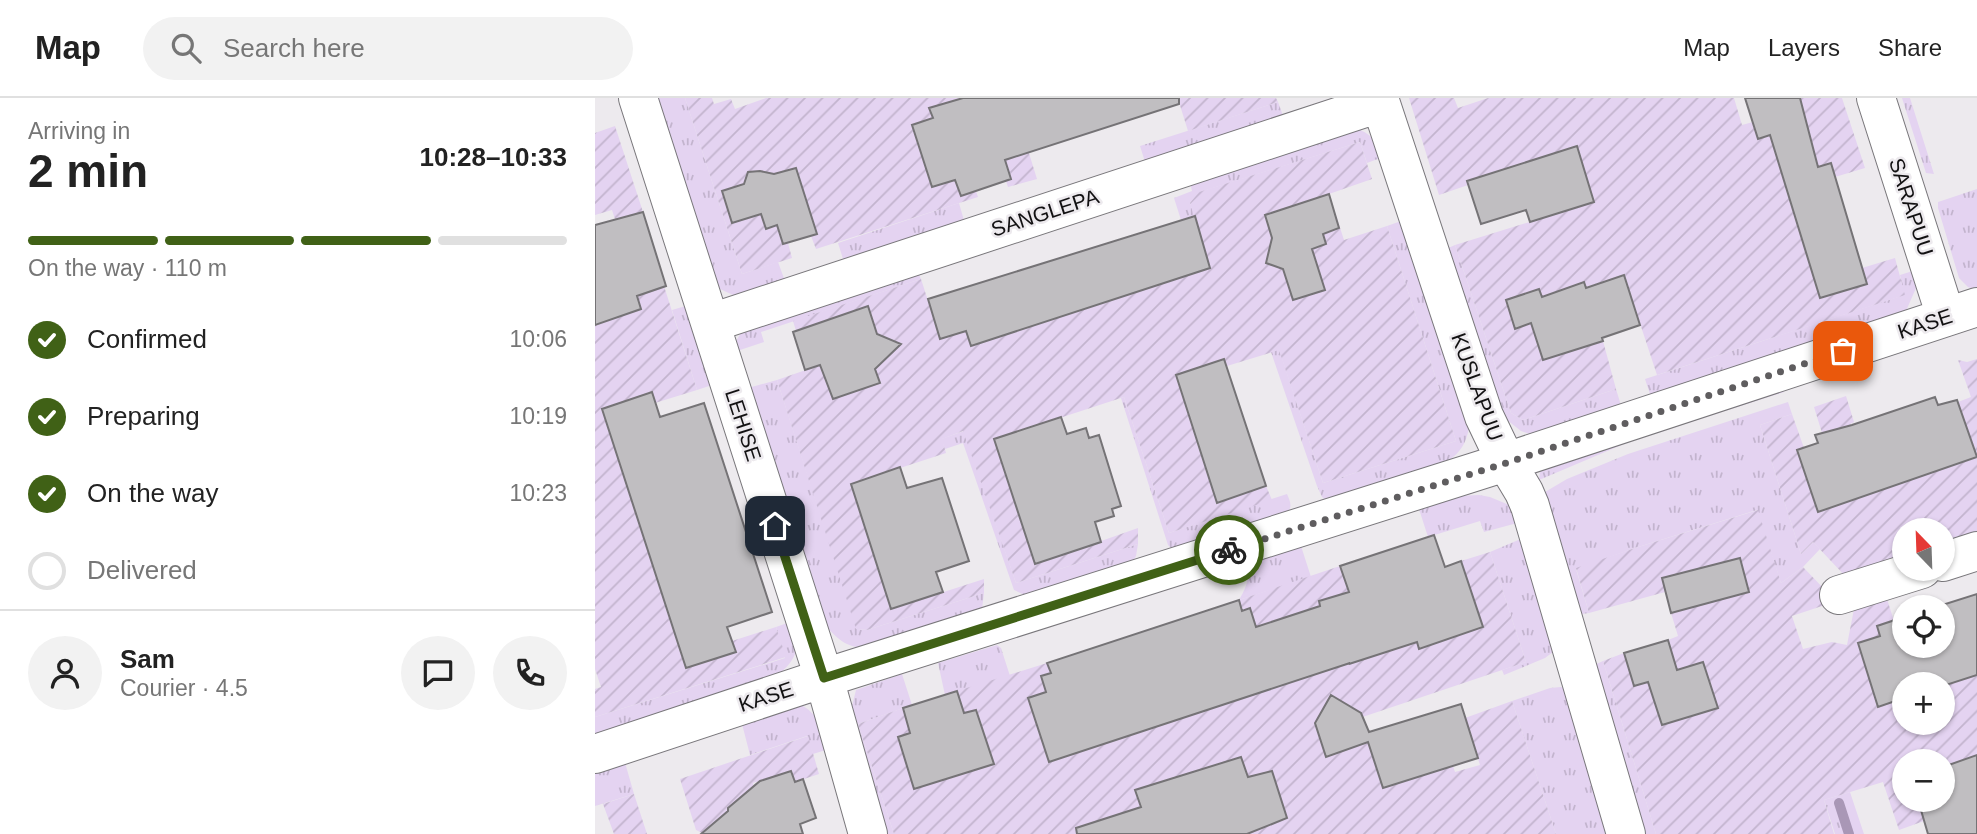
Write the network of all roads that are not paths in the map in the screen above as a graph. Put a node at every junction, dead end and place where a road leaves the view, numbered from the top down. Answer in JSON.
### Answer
{"nodes":[{"id":1,"x":638,"y":98,"type":"edge"},
{"id":2,"x":1876,"y":98,"type":"edge"},
{"id":3,"x":1379,"y":100,"type":"edge"},
{"id":4,"x":1962,"y":312,"type":"edge"},
{"id":5,"x":711,"y":323,"type":"junction"},
{"id":6,"x":1506,"y":463,"type":"junction"},
{"id":7,"x":1977,"y":551,"type":"edge"},
{"id":8,"x":1955,"y":558,"type":"edge"},
{"id":9,"x":1892,"y":578,"type":"edge"},
{"id":10,"x":1839,"y":595,"type":"dead end"},
{"id":11,"x":824,"y":678,"type":"junction"},
{"id":12,"x":595,"y":754,"type":"edge"},
{"id":13,"x":867,"y":834,"type":"edge"},
{"id":14,"x":1626,"y":834,"type":"edge"}],
"edges":[{"from":1,"to":5,"type":"street","name":"LEHISE"},
{"from":2,"to":4,"type":"street","name":"SARAPUU"},
{"from":3,"to":5,"type":"street","name":"SANGLEPA"},
{"from":3,"to":6,"type":"street","name":"KUSLAPUU"},
{"from":4,"to":6,"type":"street","name":"KASE"},
{"from":5,"to":11,"type":"street","name":"LEHISE"},
{"from":6,"to":11,"type":"street","name":"KASE"},
{"from":6,"to":14,"type":"street","name":"KUSLAPUU"},
{"from":7,"to":8,"type":"street"},
{"from":9,"to":10,"type":"street"},
{"from":11,"to":12,"type":"street","name":"KASE"},
{"from":11,"to":13,"type":"street","name":"LEHISE"}]}
